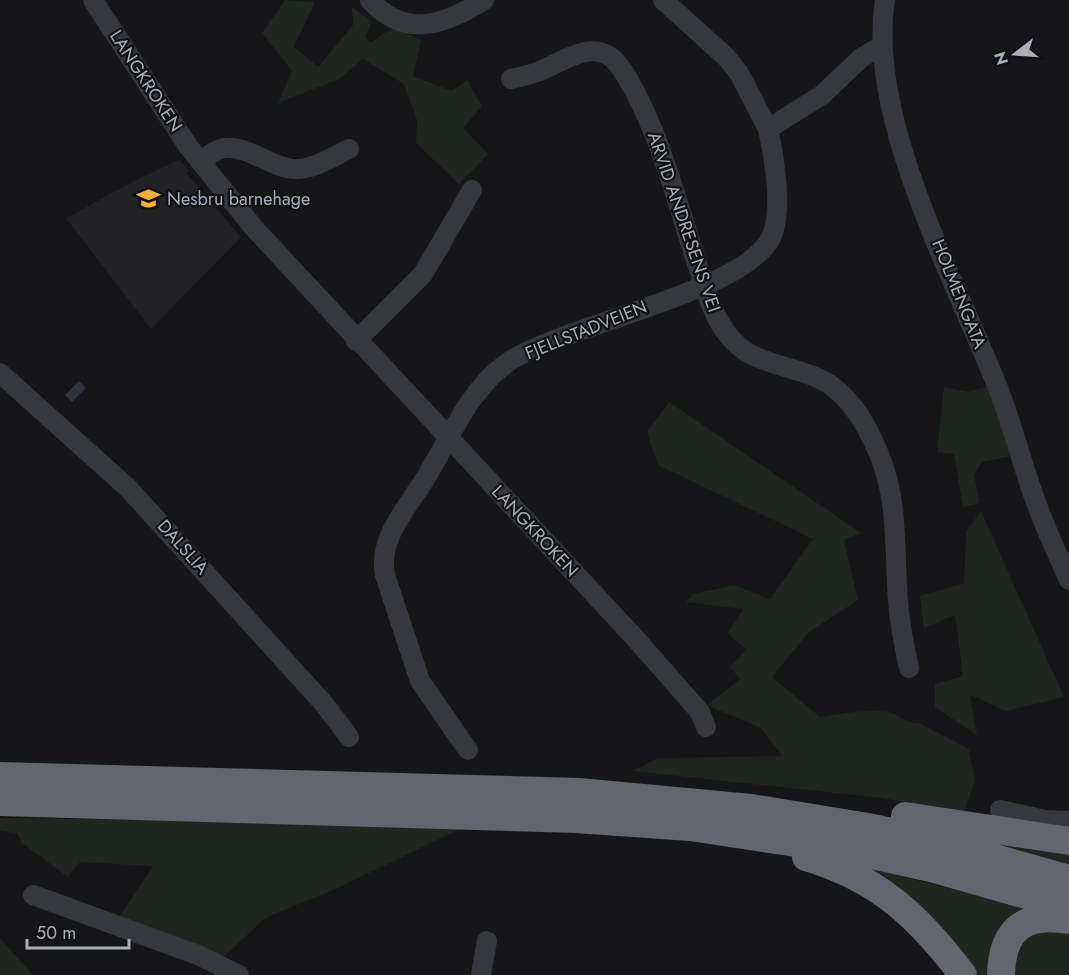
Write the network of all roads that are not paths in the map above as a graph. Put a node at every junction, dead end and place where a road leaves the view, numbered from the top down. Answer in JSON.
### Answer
{"nodes":[{"id":1,"x":93,"y":0,"type":"edge"},
{"id":2,"x":369,"y":0,"type":"edge"},
{"id":3,"x":484,"y":0,"type":"edge"},
{"id":4,"x":663,"y":0,"type":"edge"},
{"id":5,"x":885,"y":0,"type":"edge"},
{"id":6,"x":881,"y":46,"type":"junction"},
{"id":7,"x":511,"y":79,"type":"dead end"},
{"id":8,"x":768,"y":129,"type":"junction"},
{"id":9,"x":349,"y":149,"type":"dead end"},
{"id":10,"x":200,"y":161,"type":"junction"},
{"id":11,"x":472,"y":190,"type":"dead end"},
{"id":12,"x":705,"y":286,"type":"junction"},
{"id":13,"x":356,"y":341,"type":"junction"},
{"id":14,"x":0,"y":373,"type":"edge"},
{"id":15,"x":449,"y":440,"type":"junction"},
{"id":16,"x":1069,"y":580,"type":"edge"},
{"id":17,"x":909,"y":668,"type":"dead end"},
{"id":18,"x":706,"y":727,"type":"dead end"},
{"id":19,"x":348,"y":736,"type":"dead end"},
{"id":20,"x":468,"y":750,"type":"dead end"},
{"id":21,"x":0,"y":776,"type":"edge"},
{"id":22,"x":0,"y":802,"type":"edge"},
{"id":23,"x":751,"y":808,"type":"junction"},
{"id":24,"x":1000,"y":810,"type":"dead end"},
{"id":25,"x":1069,"y":821,"type":"edge"},
{"id":26,"x":690,"y":828,"type":"junction"},
{"id":27,"x":1069,"y":841,"type":"edge"},
{"id":28,"x":1069,"y":879,"type":"edge"},
{"id":29,"x":33,"y":895,"type":"dead end"},
{"id":30,"x":1069,"y":907,"type":"edge"},
{"id":31,"x":1069,"y":920,"type":"edge"},
{"id":32,"x":488,"y":941,"type":"dead end"},
{"id":33,"x":239,"y":975,"type":"edge"},
{"id":34,"x":481,"y":975,"type":"edge"},
{"id":35,"x":963,"y":975,"type":"edge"},
{"id":36,"x":1001,"y":975,"type":"edge"}],
"edges":[{"from":1,"to":10,"type":"street","name":"LANGKROKEN"},
{"from":2,"to":3,"type":"street"},
{"from":4,"to":8,"type":"street","name":"FJELLSTADVEIEN"},
{"from":5,"to":6,"type":"street","name":"HOLMENGATA"},
{"from":6,"to":8,"type":"street"},
{"from":6,"to":16,"type":"street","name":"HOLMENGATA"},
{"from":7,"to":12,"type":"street","name":"ARVID ANDRESENS VEI"},
{"from":8,"to":12,"type":"street","name":"FJELLSTADVEIEN"},
{"from":9,"to":10,"type":"street"},
{"from":10,"to":13,"type":"street","name":"LANGKROKEN"},
{"from":11,"to":13,"type":"street"},
{"from":12,"to":15,"type":"street","name":"FJELLSTADVEIEN"},
{"from":12,"to":17,"type":"street","name":"ARVID ANDRESENS VEI"},
{"from":13,"to":15,"type":"street","name":"LANGKROKEN"},
{"from":14,"to":19,"type":"street","name":"DALSLIA"},
{"from":15,"to":18,"type":"street","name":"LANGKROKEN"},
{"from":15,"to":20,"type":"street","name":"FJELLSTADVEIEN"},
{"from":21,"to":23,"type":"highway"},
{"from":22,"to":26,"type":"highway"},
{"from":23,"to":27,"type":"highway"},
{"from":23,"to":28,"type":"highway"},
{"from":24,"to":25,"type":"street"},
{"from":26,"to":30,"type":"highway"},
{"from":26,"to":35,"type":"highway"},
{"from":29,"to":33,"type":"street"},
{"from":31,"to":36,"type":"highway"},
{"from":32,"to":34,"type":"street"}]}
